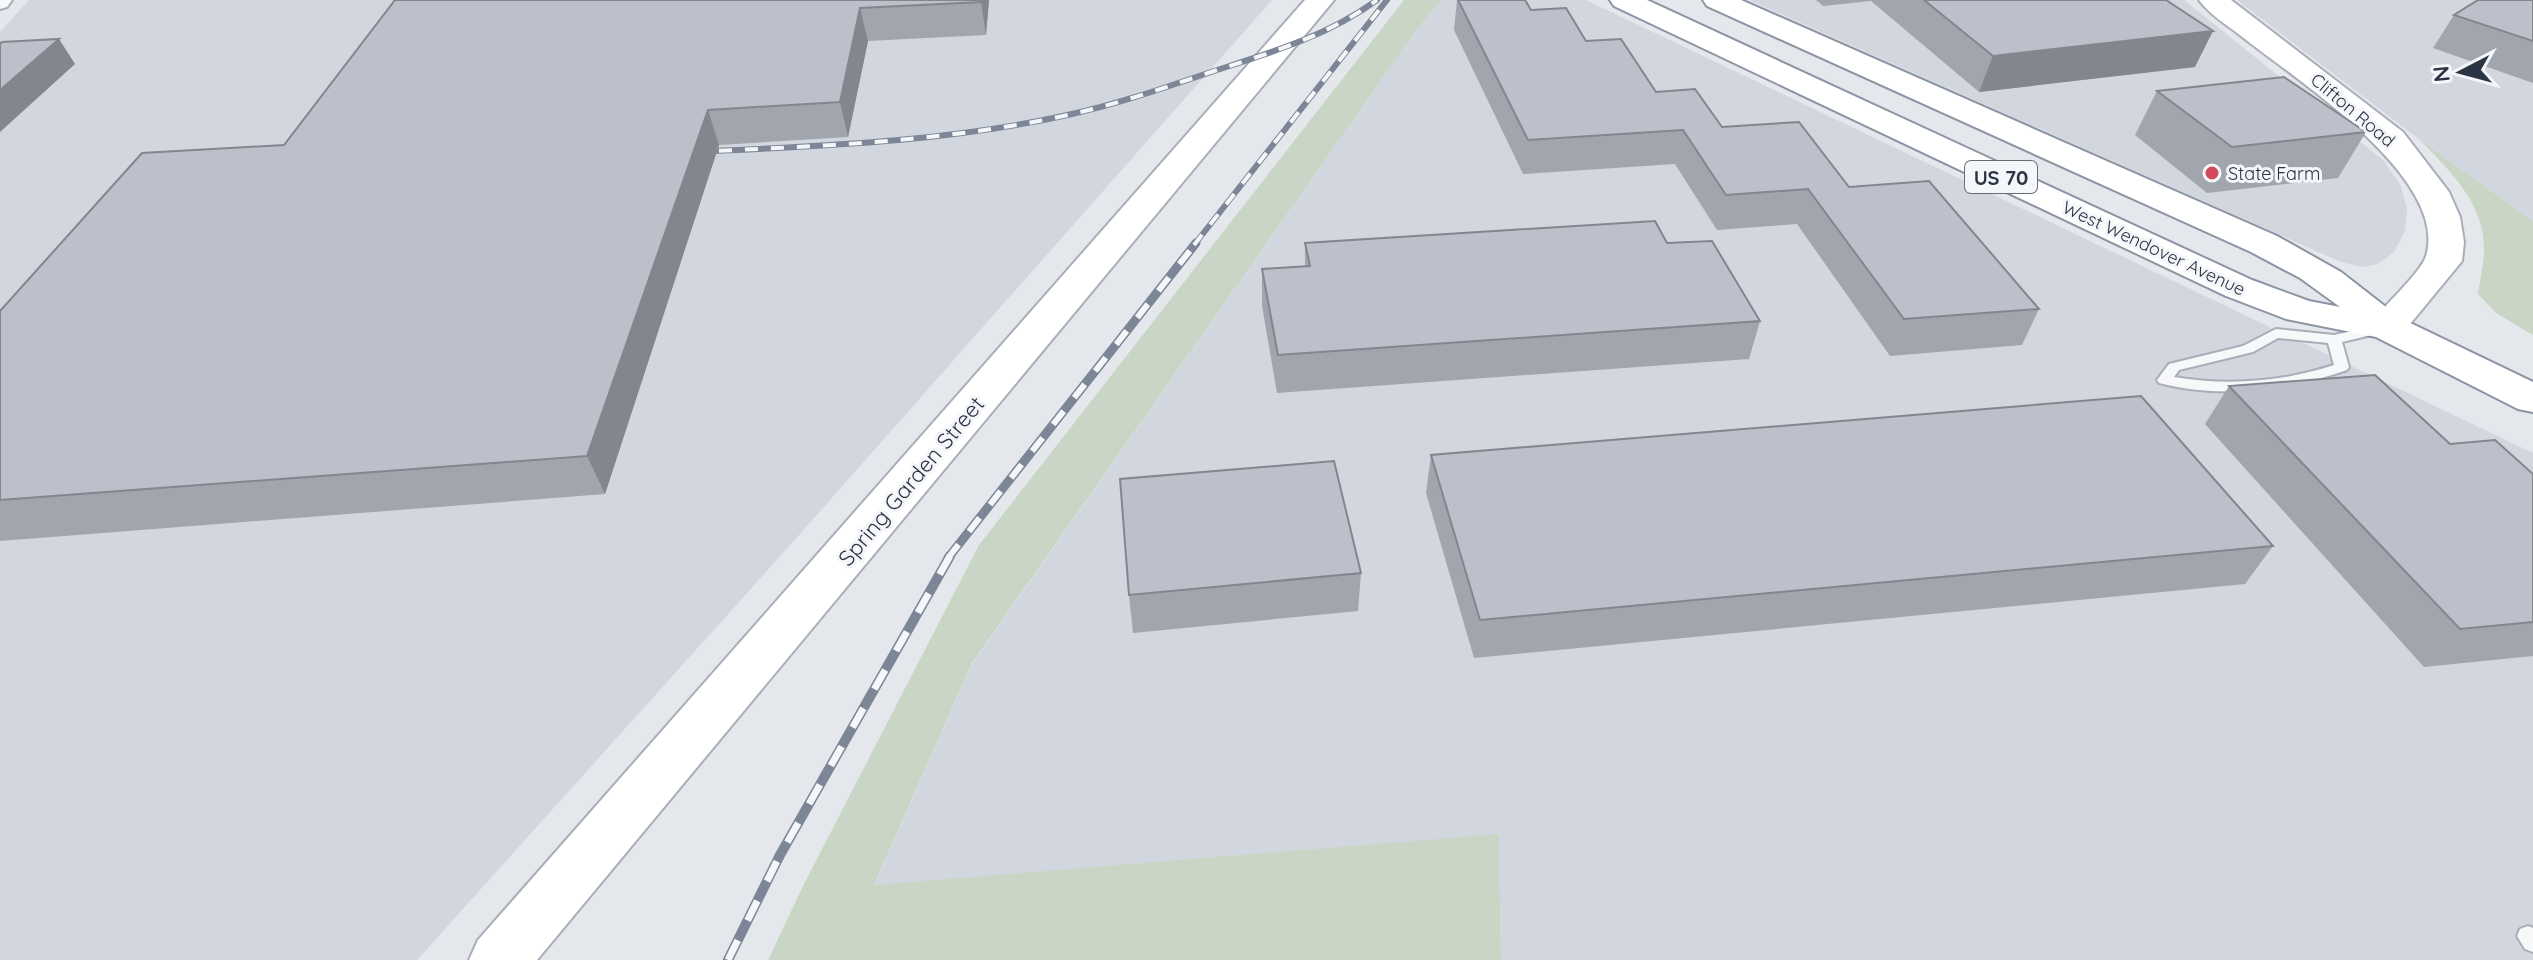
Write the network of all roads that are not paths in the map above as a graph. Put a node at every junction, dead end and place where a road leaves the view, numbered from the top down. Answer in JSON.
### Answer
{"nodes":[{"id":1,"x":1320,"y":0,"type":"edge"},
{"id":2,"x":1624,"y":0,"type":"edge"},
{"id":3,"x":1717,"y":0,"type":"edge"},
{"id":4,"x":2213,"y":0,"type":"edge"},
{"id":5,"x":2387,"y":327,"type":"junction"},
{"id":6,"x":2334,"y":339,"type":"junction"},
{"id":7,"x":2533,"y":399,"type":"edge"},
{"id":8,"x":499,"y":960,"type":"edge"}],
"edges":[{"from":1,"to":8,"type":"main road","name":"Spring Garden Street"},
{"from":2,"to":5,"type":"main road","name":"West Wendover Avenue","number":"US 70"},
{"from":3,"to":5,"type":"main road","name":"West Wendover Avenue","number":"US 70"},
{"from":4,"to":5,"type":"main road","name":"Clifton Road"},
{"from":5,"to":6,"type":"lane"},
{"from":5,"to":7,"type":"main road","name":"West Wendover Avenue","number":"US 70"},
{"from":6,"to":6,"type":"lane"}]}
